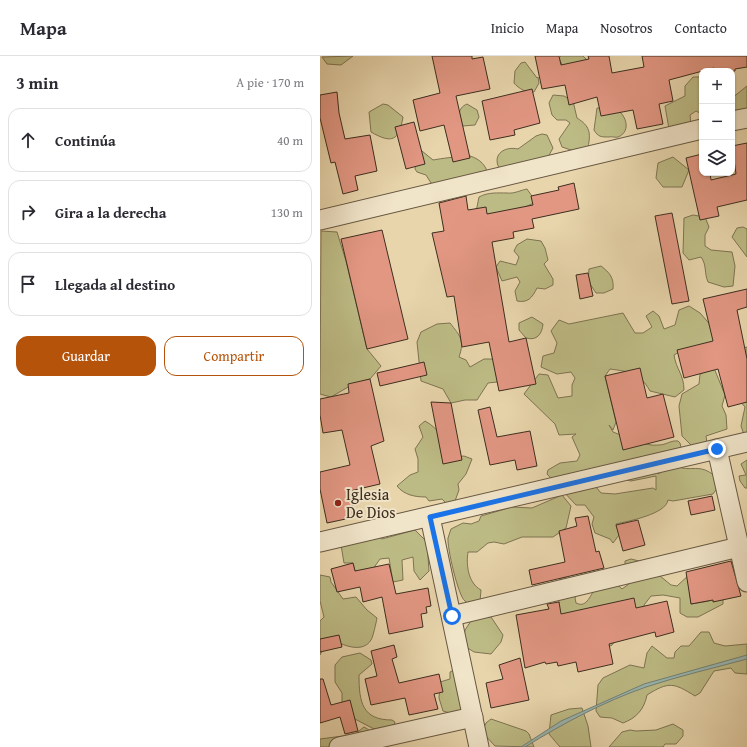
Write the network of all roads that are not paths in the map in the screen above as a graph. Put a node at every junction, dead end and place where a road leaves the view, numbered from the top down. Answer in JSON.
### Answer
{"nodes":[{"id":1,"x":747,"y":118,"type":"edge"},
{"id":2,"x":735,"y":120,"type":"edge"},
{"id":3,"x":699,"y":130,"type":"edge"},
{"id":4,"x":320,"y":220,"type":"edge"},
{"id":5,"x":747,"y":442,"type":"edge"},
{"id":6,"x":717,"y":449,"type":"junction"},
{"id":7,"x":430,"y":517,"type":"junction"},
{"id":8,"x":320,"y":542,"type":"edge"},
{"id":9,"x":739,"y":547,"type":"junction"},
{"id":10,"x":747,"y":582,"type":"edge"},
{"id":11,"x":452,"y":616,"type":"junction"},
{"id":12,"x":473,"y":717,"type":"junction"},
{"id":13,"x":339,"y":747,"type":"edge"},
{"id":14,"x":479,"y":747,"type":"edge"}],
"edges":[{"from":1,"to":2,"type":"street"},
{"from":3,"to":4,"type":"street"},
{"from":5,"to":6,"type":"street"},
{"from":6,"to":7,"type":"street"},
{"from":6,"to":9,"type":"street"},
{"from":7,"to":8,"type":"street"},
{"from":7,"to":11,"type":"street"},
{"from":9,"to":10,"type":"street"},
{"from":9,"to":11,"type":"street"},
{"from":11,"to":12,"type":"street"},
{"from":12,"to":13,"type":"street"},
{"from":12,"to":14,"type":"street"}]}
